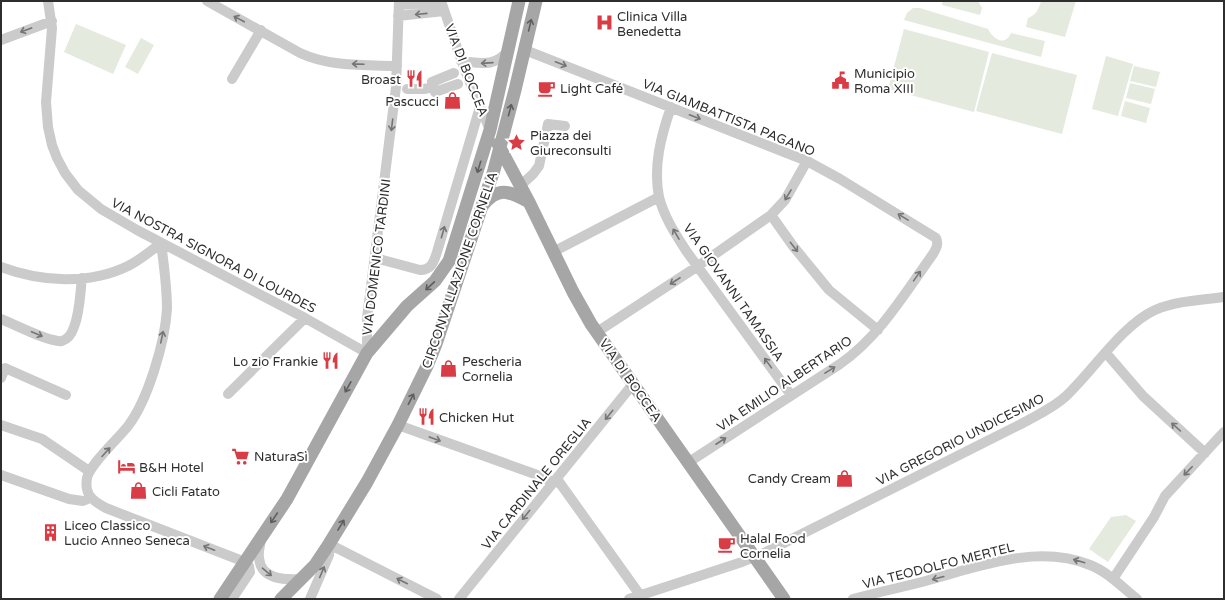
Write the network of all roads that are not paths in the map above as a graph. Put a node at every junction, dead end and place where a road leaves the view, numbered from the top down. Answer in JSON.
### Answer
{"nodes":[{"id":1,"x":48,"y":1,"type":"edge"},
{"id":2,"x":207,"y":1,"type":"edge"},
{"id":3,"x":519,"y":1,"type":"edge"},
{"id":4,"x":536,"y":1,"type":"edge"},
{"id":5,"x":442,"y":4,"type":"edge"},
{"id":6,"x":398,"y":7,"type":"edge"},
{"id":7,"x":52,"y":21,"type":"junction"},
{"id":8,"x":261,"y":30,"type":"junction"},
{"id":9,"x":1,"y":40,"type":"edge"},
{"id":10,"x":509,"y":50,"type":"junction"},
{"id":11,"x":525,"y":50,"type":"junction"},
{"id":12,"x":461,"y":61,"type":"junction"},
{"id":13,"x":397,"y":66,"type":"junction"},
{"id":14,"x":454,"y":73,"type":"dead end"},
{"id":15,"x":232,"y":79,"type":"dead end"},
{"id":16,"x":458,"y":84,"type":"dead end"},
{"id":17,"x":433,"y":87,"type":"junction"},
{"id":18,"x":407,"y":89,"type":"dead end"},
{"id":19,"x":480,"y":107,"type":"junction"},
{"id":20,"x":671,"y":107,"type":"junction"},
{"id":21,"x":565,"y":126,"type":"dead end"},
{"id":22,"x":490,"y":130,"type":"junction"},
{"id":23,"x":500,"y":148,"type":"junction"},
{"id":24,"x":807,"y":161,"type":"junction"},
{"id":25,"x":520,"y":186,"type":"junction"},
{"id":26,"x":659,"y":197,"type":"junction"},
{"id":27,"x":529,"y":202,"type":"junction"},
{"id":28,"x":482,"y":206,"type":"junction"},
{"id":29,"x":771,"y":215,"type":"junction"},
{"id":30,"x":936,"y":238,"type":"joint"},
{"id":31,"x":161,"y":243,"type":"junction"},
{"id":32,"x":553,"y":252,"type":"junction"},
{"id":33,"x":375,"y":258,"type":"junction"},
{"id":34,"x":698,"y":266,"type":"junction"},
{"id":35,"x":1,"y":267,"type":"edge"},
{"id":36,"x":82,"y":278,"type":"junction"},
{"id":37,"x":1224,"y":297,"type":"edge"},
{"id":38,"x":305,"y":318,"type":"junction"},
{"id":39,"x":1,"y":319,"type":"edge"},
{"id":40,"x":878,"y":330,"type":"junction"},
{"id":41,"x":597,"y":332,"type":"junction"},
{"id":42,"x":367,"y":353,"type":"junction"},
{"id":43,"x":1106,"y":353,"type":"junction"},
{"id":44,"x":1,"y":378,"type":"edge"},
{"id":45,"x":633,"y":384,"type":"junction"},
{"id":46,"x":228,"y":394,"type":"dead end"},
{"id":47,"x":66,"y":395,"type":"dead end"},
{"id":48,"x":791,"y":395,"type":"junction"},
{"id":49,"x":1,"y":425,"type":"edge"},
{"id":50,"x":398,"y":425,"type":"junction"},
{"id":51,"x":1224,"y":432,"type":"edge"},
{"id":52,"x":1205,"y":453,"type":"junction"},
{"id":53,"x":689,"y":462,"type":"junction"},
{"id":54,"x":89,"y":471,"type":"junction"},
{"id":55,"x":1,"y":474,"type":"edge"},
{"id":56,"x":555,"y":481,"type":"junction"},
{"id":57,"x":90,"y":498,"type":"junction"},
{"id":58,"x":261,"y":538,"type":"junction"},
{"id":59,"x":329,"y":544,"type":"junction"},
{"id":60,"x":756,"y":556,"type":"junction"},
{"id":61,"x":245,"y":562,"type":"junction"},
{"id":62,"x":302,"y":579,"type":"junction"},
{"id":63,"x":1113,"y":579,"type":"junction"},
{"id":64,"x":640,"y":595,"type":"junction"},
{"id":65,"x":220,"y":599,"type":"edge"},
{"id":66,"x":232,"y":599,"type":"edge"},
{"id":67,"x":281,"y":599,"type":"edge"},
{"id":68,"x":310,"y":599,"type":"edge"},
{"id":69,"x":437,"y":599,"type":"edge"},
{"id":70,"x":459,"y":599,"type":"edge"},
{"id":71,"x":629,"y":599,"type":"edge"},
{"id":72,"x":784,"y":599,"type":"edge"},
{"id":73,"x":853,"y":599,"type":"edge"},
{"id":74,"x":1137,"y":599,"type":"edge"}],
"edges":[{"from":1,"to":7,"type":"street","name":"VIA NOSTRA SIGNORA DI LOURDES"},
{"from":8,"to":2,"type":"street","one_way":true},
{"from":3,"to":10,"type":"main road","name":"CIRCONVALLAZIONE CORNELIA"},
{"from":11,"to":4,"type":"main road","name":"CIRCONVALLAZIONE CORNELIA","one_way":true},
{"from":5,"to":6,"type":"street"},
{"from":5,"to":12,"type":"street","name":"VIA DI BOCCEA"},
{"from":6,"to":13,"type":"street","name":"VIA DOMENICO TARDINI"},
{"from":7,"to":9,"type":"street","one_way":true},
{"from":7,"to":31,"type":"street","name":"VIA NOSTRA SIGNORA DI LOURDES"},
{"from":13,"to":8,"type":"street","one_way":true},
{"from":8,"to":15,"type":"street"},
{"from":10,"to":12,"type":"street","one_way":true},
{"from":10,"to":22,"type":"main road","name":"CIRCONVALLAZIONE CORNELIA"},
{"from":11,"to":20,"type":"street","name":"VIA GIAMBATTISTA PAGANO","one_way":true},
{"from":23,"to":11,"type":"main road","name":"CIRCONVALLAZIONE CORNELIA","one_way":true},
{"from":12,"to":19,"type":"street","name":"VIA DI BOCCEA"},
{"from":13,"to":33,"type":"street","name":"VIA DOMENICO TARDINI","one_way":true},
{"from":14,"to":17,"type":"street"},
{"from":16,"to":17,"type":"street"},
{"from":17,"to":18,"type":"street"},
{"from":19,"to":22,"type":"street","name":"VIA DI BOCCEA"},
{"from":33,"to":19,"type":"street","name":"CIRCONVALLAZIONE CORNELIA","one_way":true},
{"from":20,"to":24,"type":"street","name":"VIA GIAMBATTISTA PAGANO","one_way":true},
{"from":20,"to":26,"type":"street","name":"VIA GIOVANNI TAMASSIA"},
{"from":21,"to":25,"type":"street"},
{"from":22,"to":23,"type":"main road"},
{"from":22,"to":42,"type":"main road","name":"CIRCONVALLAZIONE CORNELIA","one_way":true},
{"from":23,"to":25,"type":"main road","name":"VIA DI BOCCEA"},
{"from":23,"to":28,"type":"main road","name":"CIRCONVALLAZIONE CORNELIA"},
{"from":24,"to":29,"type":"street","one_way":true},
{"from":30,"to":24,"type":"street","name":"VIA GIAMBATTISTA PAGANO","one_way":true},
{"from":25,"to":27,"type":"main road","name":"VIA DI BOCCEA"},
{"from":26,"to":32,"type":"street"},
{"from":34,"to":26,"type":"street","name":"VIA GIOVANNI TAMASSIA","one_way":true},
{"from":27,"to":28,"type":"main road"},
{"from":27,"to":32,"type":"main road","name":"VIA DI BOCCEA"},
{"from":50,"to":28,"type":"main road","name":"CIRCONVALLAZIONE CORNELIA","one_way":true},
{"from":29,"to":34,"type":"street"},
{"from":29,"to":40,"type":"street","one_way":true},
{"from":40,"to":30,"type":"street","name":"VIA EMILIO ALBERTARIO","one_way":true},
{"from":31,"to":36,"type":"street"},
{"from":31,"to":38,"type":"street","name":"VIA NOSTRA SIGNORA DI LOURDES"},
{"from":54,"to":31,"type":"street","one_way":true},
{"from":32,"to":41,"type":"main road","name":"VIA DI BOCCEA"},
{"from":33,"to":42,"type":"street","name":"VIA DOMENICO TARDINI"},
{"from":34,"to":41,"type":"street","one_way":true},
{"from":48,"to":34,"type":"street","name":"VIA GIOVANNI TAMASSIA","one_way":true},
{"from":35,"to":36,"type":"street"},
{"from":39,"to":36,"type":"street","one_way":true},
{"from":37,"to":43,"type":"street","name":"VIA GREGORIO UNDICESIMO"},
{"from":38,"to":42,"type":"street","name":"VIA NOSTRA SIGNORA DI LOURDES"},
{"from":38,"to":46,"type":"street"},
{"from":48,"to":40,"type":"street","name":"VIA EMILIO ALBERTARIO","one_way":true},
{"from":41,"to":45,"type":"main road","name":"VIA DI BOCCEA"},
{"from":42,"to":58,"type":"main road","name":"VIA DOMENICO TARDINI","one_way":true},
{"from":52,"to":43,"type":"street","one_way":true},
{"from":43,"to":60,"type":"street","name":"VIA GREGORIO UNDICESIMO"},
{"from":44,"to":47,"type":"street"},
{"from":45,"to":53,"type":"main road","name":"VIA DI BOCCEA"},
{"from":45,"to":56,"type":"street","name":"VIA CARDINALE OREGLIA","one_way":true},
{"from":53,"to":48,"type":"street","name":"VIA EMILIO ALBERTARIO","one_way":true},
{"from":49,"to":54,"type":"street"},
{"from":50,"to":56,"type":"street","one_way":true},
{"from":59,"to":50,"type":"main road","name":"CIRCONVALLAZIONE CORNELIA","one_way":true},
{"from":51,"to":52,"type":"street"},
{"from":52,"to":63,"type":"street","one_way":true},
{"from":53,"to":60,"type":"main road","name":"VIA DI BOCCEA"},
{"from":54,"to":57,"type":"street"},
{"from":55,"to":57,"type":"street"},
{"from":56,"to":64,"type":"street"},
{"from":56,"to":70,"type":"street","name":"VIA CARDINALE OREGLIA","one_way":true},
{"from":61,"to":57,"type":"street","one_way":true},
{"from":58,"to":61,"type":"main road","name":"VIA DOMENICO TARDINI"},
{"from":58,"to":62,"type":"street","one_way":true},
{"from":59,"to":62,"type":"main road","name":"CIRCONVALLAZIONE CORNELIA"},
{"from":68,"to":59,"type":"street","name":"CIRCONVALLAZIONE CORNELIA","one_way":true},
{"from":69,"to":59,"type":"street","one_way":true},
{"from":60,"to":64,"type":"street","name":"VIA GREGORIO UNDICESIMO"},
{"from":60,"to":72,"type":"main road","name":"VIA DI BOCCEA"},
{"from":61,"to":65,"type":"main road","name":"VIA DOMENICO TARDINI"},
{"from":61,"to":66,"type":"street"},
{"from":62,"to":67,"type":"main road","name":"CIRCONVALLAZIONE CORNELIA"},
{"from":63,"to":73,"type":"street","name":"VIA TEODOLFO MERTEL","one_way":true},
{"from":63,"to":74,"type":"street","name":"VIA TEODOLFO MERTEL"},
{"from":64,"to":71,"type":"street","name":"VIA GREGORIO UNDICESIMO"}]}
